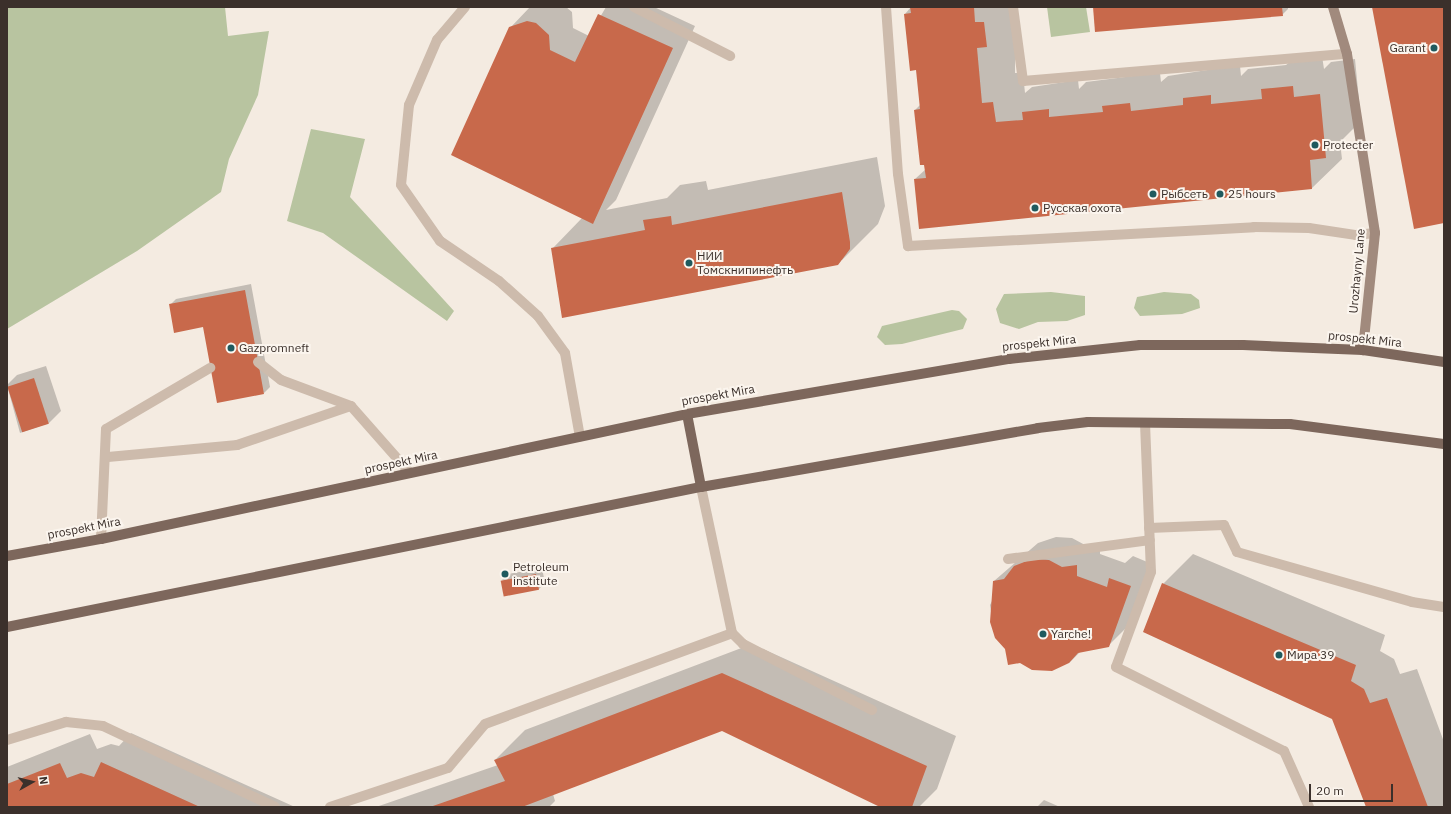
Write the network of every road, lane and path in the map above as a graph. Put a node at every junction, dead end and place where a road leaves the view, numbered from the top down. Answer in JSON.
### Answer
{"nodes":[{"id":1,"x":465,"y":7,"type":"edge"},
{"id":2,"x":634,"y":7,"type":"edge"},
{"id":3,"x":886,"y":7,"type":"edge"},
{"id":4,"x":1013,"y":7,"type":"edge"},
{"id":5,"x":1333,"y":7,"type":"edge"},
{"id":6,"x":1347,"y":54,"type":"junction"},
{"id":7,"x":730,"y":56,"type":"dead end"},
{"id":8,"x":1375,"y":233,"type":"junction"},
{"id":9,"x":1363,"y":350,"type":"junction"},
{"id":10,"x":258,"y":362,"type":"dead end"},
{"id":11,"x":1444,"y":362,"type":"edge"},
{"id":12,"x":210,"y":368,"type":"dead end"},
{"id":13,"x":351,"y":406,"type":"junction"},
{"id":14,"x":687,"y":414,"type":"junction"},
{"id":15,"x":1145,"y":423,"type":"junction"},
{"id":16,"x":580,"y":437,"type":"junction"},
{"id":17,"x":1444,"y":444,"type":"edge"},
{"id":18,"x":108,"y":457,"type":"junction"},
{"id":19,"x":410,"y":473,"type":"junction"},
{"id":20,"x":701,"y":487,"type":"junction"},
{"id":21,"x":1149,"y":528,"type":"junction"},
{"id":22,"x":101,"y":539,"type":"junction"},
{"id":23,"x":1150,"y":540,"type":"junction"},
{"id":24,"x":7,"y":556,"type":"edge"},
{"id":25,"x":1008,"y":559,"type":"dead end"},
{"id":26,"x":1444,"y":607,"type":"edge"},
{"id":27,"x":7,"y":627,"type":"edge"},
{"id":28,"x":732,"y":633,"type":"junction"},
{"id":29,"x":872,"y":710,"type":"dead end"},
{"id":30,"x":7,"y":740,"type":"edge"},
{"id":31,"x":275,"y":807,"type":"edge"},
{"id":32,"x":330,"y":807,"type":"edge"},
{"id":33,"x":1308,"y":807,"type":"edge"}],
"edges":[{"from":1,"to":16,"type":"street"},
{"from":2,"to":7,"type":"street"},
{"from":3,"to":8,"type":"street"},
{"from":4,"to":6,"type":"street"},
{"from":5,"to":6,"type":"street","name":"Urozhayny Lane"},
{"from":6,"to":8,"type":"street","name":"Urozhayny Lane"},
{"from":8,"to":9,"type":"street","name":"Urozhayny Lane"},
{"from":9,"to":11,"type":"main road","name":"prospekt Mira"},
{"from":9,"to":14,"type":"main road","name":"prospekt Mira"},
{"from":10,"to":13,"type":"street"},
{"from":12,"to":18,"type":"street"},
{"from":13,"to":18,"type":"street"},
{"from":13,"to":19,"type":"street"},
{"from":14,"to":16,"type":"main road","name":"prospekt Mira"},
{"from":14,"to":20,"type":"main road"},
{"from":15,"to":17,"type":"main road"},
{"from":15,"to":20,"type":"main road"},
{"from":15,"to":21,"type":"street"},
{"from":16,"to":19,"type":"main road","name":"prospekt Mira"},
{"from":18,"to":22,"type":"street"},
{"from":19,"to":22,"type":"main road","name":"prospekt Mira"},
{"from":20,"to":27,"type":"main road"},
{"from":20,"to":28,"type":"street"},
{"from":21,"to":23,"type":"street"},
{"from":21,"to":26,"type":"street"},
{"from":22,"to":24,"type":"main road","name":"prospekt Mira"},
{"from":23,"to":25,"type":"street"},
{"from":23,"to":33,"type":"street"},
{"from":28,"to":29,"type":"street"},
{"from":28,"to":32,"type":"street"},
{"from":30,"to":31,"type":"street"}]}
